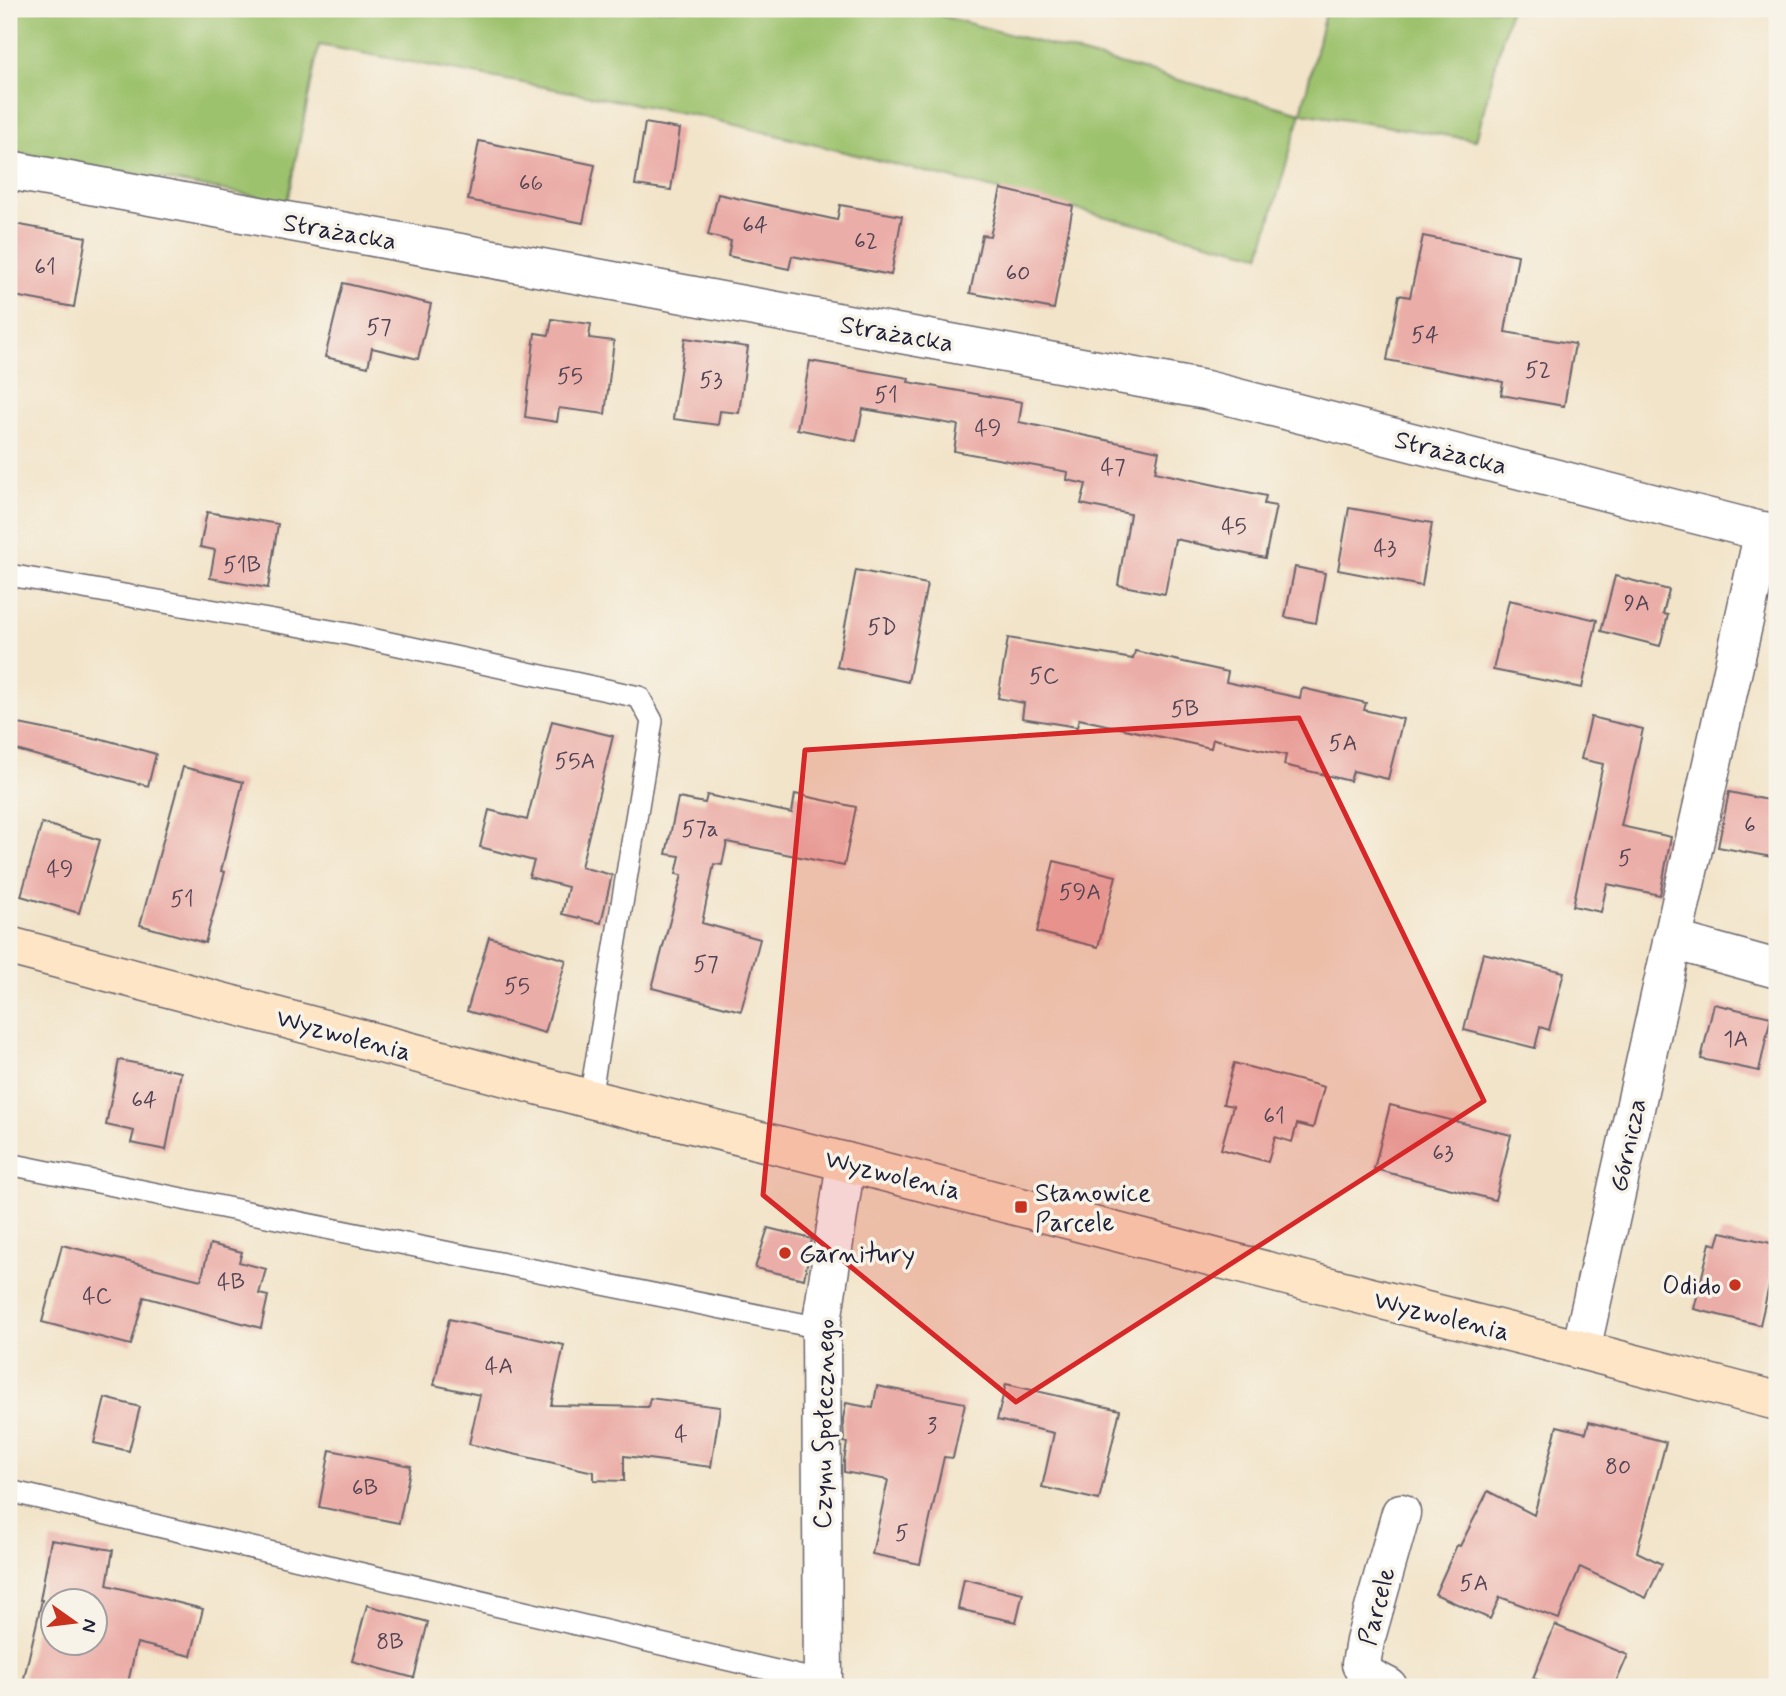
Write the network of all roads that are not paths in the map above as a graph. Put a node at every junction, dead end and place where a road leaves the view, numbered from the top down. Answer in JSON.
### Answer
{"nodes":[{"id":1,"x":9,"y":170,"type":"edge"},
{"id":2,"x":1771,"y":533,"type":"edge"},
{"id":3,"x":9,"y":575,"type":"edge"},
{"id":4,"x":1672,"y":940,"type":"junction"},
{"id":5,"x":9,"y":946,"type":"edge"},
{"id":6,"x":1777,"y":969,"type":"edge"},
{"id":7,"x":590,"y":1099,"type":"junction"},
{"id":8,"x":846,"y":1162,"type":"junction"},
{"id":9,"x":9,"y":1164,"type":"edge"},
{"id":10,"x":821,"y":1328,"type":"junction"},
{"id":11,"x":1581,"y":1350,"type":"junction"},
{"id":12,"x":1777,"y":1402,"type":"edge"},
{"id":13,"x":9,"y":1491,"type":"edge"},
{"id":14,"x":1401,"y":1513,"type":"dead end"},
{"id":15,"x":823,"y":1685,"type":"edge"},
{"id":16,"x":1388,"y":1687,"type":"edge"}],
"edges":[{"from":1,"to":2,"type":"street","name":"Strażacka"},
{"from":2,"to":4,"type":"street","name":"Górnicza"},
{"from":3,"to":7,"type":"lane"},
{"from":4,"to":6,"type":"street"},
{"from":4,"to":11,"type":"street","name":"Górnicza"},
{"from":5,"to":7,"type":"main road","name":"Wyzwolenia"},
{"from":7,"to":8,"type":"main road","name":"Wyzwolenia"},
{"from":8,"to":10,"type":"street","name":"Czynu Społecznego"},
{"from":8,"to":11,"type":"main road","name":"Wyzwolenia"},
{"from":9,"to":10,"type":"lane"},
{"from":10,"to":15,"type":"street","name":"Czynu Społecznego"},
{"from":11,"to":12,"type":"main road","name":"Wyzwolenia"},
{"from":13,"to":15,"type":"lane"},
{"from":14,"to":16,"type":"street","name":"Parcele"}]}
